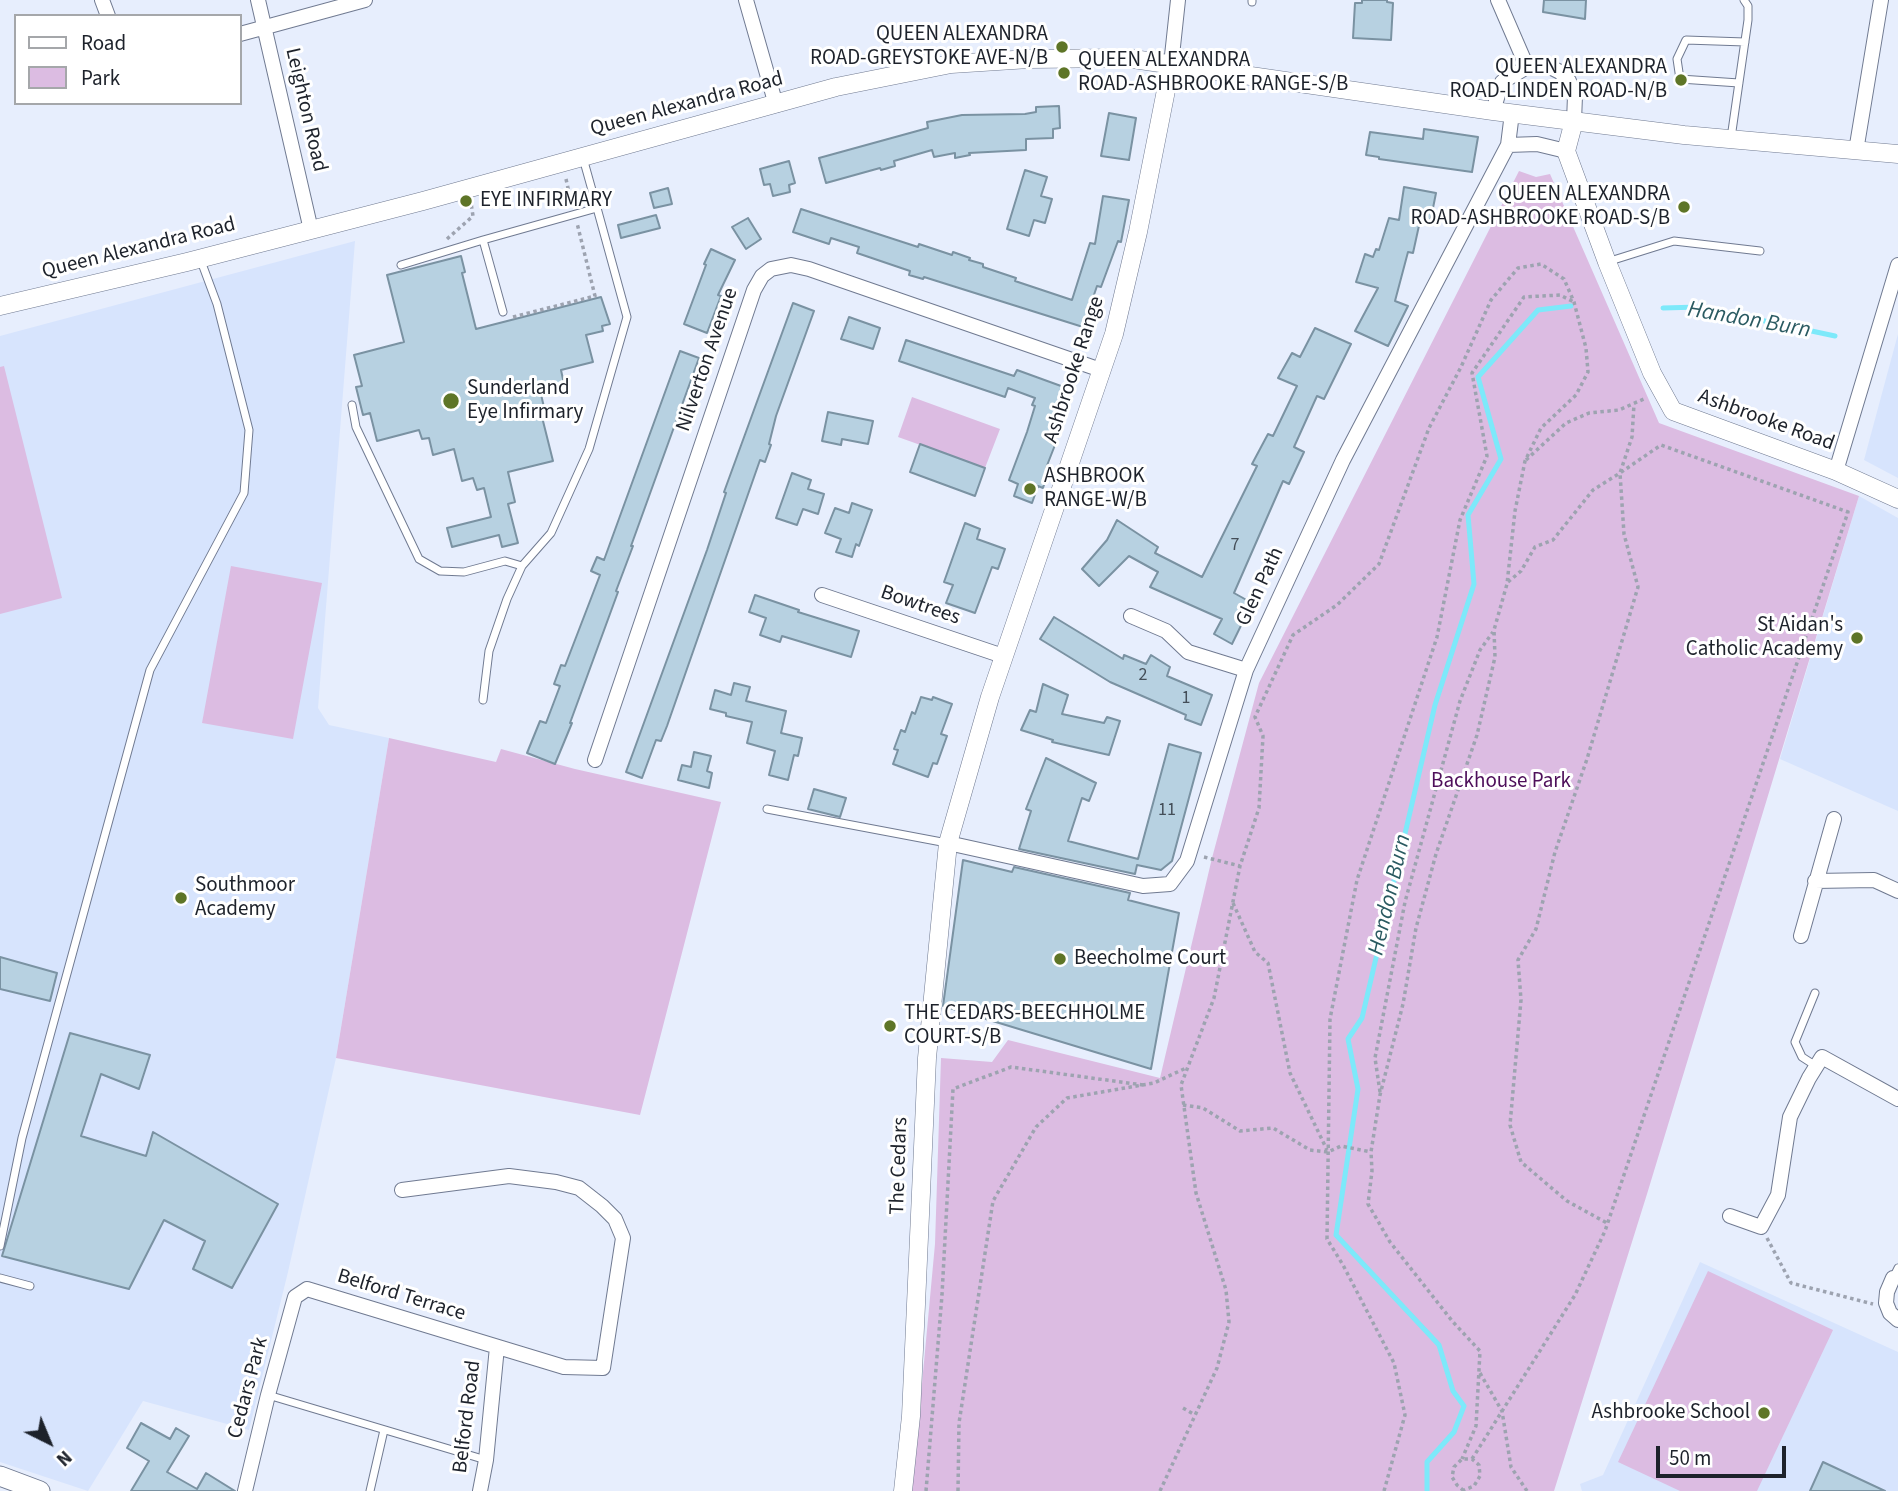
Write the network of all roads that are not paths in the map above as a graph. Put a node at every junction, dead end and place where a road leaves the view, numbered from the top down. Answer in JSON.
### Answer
{"nodes":[{"id":1,"x":258,"y":0,"type":"edge"},
{"id":2,"x":365,"y":0,"type":"edge"},
{"id":3,"x":746,"y":0,"type":"edge"},
{"id":4,"x":1178,"y":0,"type":"edge"},
{"id":5,"x":1498,"y":0,"type":"edge"},
{"id":6,"x":1744,"y":0,"type":"edge"},
{"id":7,"x":1881,"y":0,"type":"edge"},
{"id":8,"x":264,"y":27,"type":"junction"},
{"id":9,"x":242,"y":33,"type":"edge"},
{"id":10,"x":1745,"y":42,"type":"junction"},
{"id":11,"x":1171,"y":65,"type":"junction"},
{"id":12,"x":1527,"y":67,"type":"junction"},
{"id":13,"x":1739,"y":83,"type":"junction"},
{"id":14,"x":776,"y":105,"type":"junction"},
{"id":15,"x":1493,"y":111,"type":"junction"},
{"id":16,"x":1512,"y":113,"type":"junction"},
{"id":17,"x":1574,"y":121,"type":"junction"},
{"id":18,"x":1731,"y":139,"type":"junction"},
{"id":19,"x":1508,"y":145,"type":"junction"},
{"id":20,"x":1566,"y":151,"type":"junction"},
{"id":21,"x":1856,"y":151,"type":"junction"},
{"id":22,"x":1898,"y":154,"type":"edge"},
{"id":23,"x":583,"y":158,"type":"junction"},
{"id":24,"x":597,"y":208,"type":"junction"},
{"id":25,"x":311,"y":230,"type":"junction"},
{"id":26,"x":483,"y":240,"type":"junction"},
{"id":27,"x":1760,"y":251,"type":"dead end"},
{"id":28,"x":201,"y":258,"type":"junction"},
{"id":29,"x":1607,"y":262,"type":"junction"},
{"id":30,"x":401,"y":265,"type":"dead end"},
{"id":31,"x":1897,"y":270,"type":"edge"},
{"id":32,"x":0,"y":306,"type":"edge"},
{"id":33,"x":503,"y":312,"type":"dead end"},
{"id":34,"x":1101,"y":370,"type":"junction"},
{"id":35,"x":352,"y":405,"type":"dead end"},
{"id":36,"x":1836,"y":471,"type":"junction"},
{"id":37,"x":1898,"y":499,"type":"edge"},
{"id":38,"x":522,"y":566,"type":"junction"},
{"id":39,"x":822,"y":595,"type":"dead end"},
{"id":40,"x":1131,"y":616,"type":"dead end"},
{"id":41,"x":1003,"y":656,"type":"junction"},
{"id":42,"x":1246,"y":670,"type":"junction"},
{"id":43,"x":483,"y":701,"type":"dead end"},
{"id":44,"x":595,"y":760,"type":"dead end"},
{"id":45,"x":767,"y":809,"type":"dead end"},
{"id":46,"x":1833,"y":819,"type":"dead end"},
{"id":47,"x":948,"y":844,"type":"junction"},
{"id":48,"x":1815,"y":881,"type":"junction"},
{"id":49,"x":1898,"y":891,"type":"edge"},
{"id":50,"x":1801,"y":936,"type":"dead end"},
{"id":51,"x":1815,"y":993,"type":"dead end"},
{"id":52,"x":1816,"y":1067,"type":"junction"},
{"id":53,"x":1898,"y":1099,"type":"edge"},
{"id":54,"x":402,"y":1190,"type":"dead end"},
{"id":55,"x":1730,"y":1216,"type":"dead end"},
{"id":56,"x":0,"y":1246,"type":"edge"},
{"id":57,"x":1896,"y":1273,"type":"edge"},
{"id":58,"x":0,"y":1278,"type":"edge"},
{"id":59,"x":30,"y":1286,"type":"dead end"},
{"id":60,"x":295,"y":1297,"type":"joint"},
{"id":61,"x":1898,"y":1320,"type":"edge"},
{"id":62,"x":497,"y":1348,"type":"junction"},
{"id":63,"x":268,"y":1395,"type":"junction"},
{"id":64,"x":384,"y":1430,"type":"junction"},
{"id":65,"x":486,"y":1460,"type":"junction"},
{"id":66,"x":0,"y":1476,"type":"edge"},
{"id":67,"x":40,"y":1491,"type":"edge"},
{"id":68,"x":245,"y":1491,"type":"edge"},
{"id":69,"x":370,"y":1491,"type":"edge"},
{"id":70,"x":480,"y":1491,"type":"edge"},
{"id":71,"x":903,"y":1491,"type":"edge"}],
"edges":[{"from":1,"to":8,"type":"street","name":"Leighton Road"},
{"from":2,"to":8,"type":"street"},
{"from":3,"to":14,"type":"street"},
{"from":4,"to":11,"type":"street"},
{"from":5,"to":12,"type":"street"},
{"from":6,"to":10,"type":"lane"},
{"from":7,"to":21,"type":"street"},
{"from":8,"to":9,"type":"street"},
{"from":8,"to":25,"type":"street","name":"Leighton Road"},
{"from":10,"to":13,"type":"lane"},
{"from":10,"to":13,"type":"lane"},
{"from":11,"to":14,"type":"street","name":"Queen Alexandra Road"},
{"from":11,"to":15,"type":"street","name":"Queen Alexandra Road"},
{"from":11,"to":34,"type":"street","name":"Ashbrooke Range"},
{"from":12,"to":15,"type":"street"},
{"from":12,"to":17,"type":"street"},
{"from":13,"to":18,"type":"lane"},
{"from":14,"to":23,"type":"street","name":"Queen Alexandra Road"},
{"from":15,"to":16,"type":"street","name":"Queen Alexandra Road"},
{"from":16,"to":17,"type":"street","name":"Queen Alexandra Road"},
{"from":16,"to":19,"type":"street","name":"Glen Path"},
{"from":17,"to":18,"type":"street","name":"Queen Alexandra Road"},
{"from":17,"to":20,"type":"street"},
{"from":18,"to":21,"type":"street","name":"Queen Alexandra Road"},
{"from":19,"to":20,"type":"street"},
{"from":19,"to":42,"type":"street","name":"Glen Path"},
{"from":20,"to":29,"type":"street","name":"Ashbrooke Road"},
{"from":21,"to":22,"type":"street","name":"Queen Alexandra Road"},
{"from":23,"to":24,"type":"lane"},
{"from":23,"to":25,"type":"street","name":"Queen Alexandra Road"},
{"from":24,"to":26,"type":"lane"},
{"from":24,"to":38,"type":"lane"},
{"from":25,"to":28,"type":"street","name":"Queen Alexandra Road"},
{"from":26,"to":30,"type":"lane"},
{"from":26,"to":33,"type":"lane"},
{"from":27,"to":29,"type":"lane"},
{"from":28,"to":32,"type":"street","name":"Queen Alexandra Road"},
{"from":28,"to":56,"type":"lane"},
{"from":29,"to":36,"type":"street","name":"Ashbrooke Road"},
{"from":31,"to":36,"type":"street"},
{"from":34,"to":41,"type":"street","name":"Ashbrooke Range"},
{"from":34,"to":44,"type":"street","name":"Nilverton Avenue"},
{"from":35,"to":38,"type":"lane"},
{"from":36,"to":37,"type":"street","name":"Ashbrooke Road"},
{"from":38,"to":43,"type":"lane"},
{"from":39,"to":41,"type":"street","name":"Bowtrees"},
{"from":40,"to":42,"type":"street"},
{"from":41,"to":47,"type":"street","name":"Ashbrooke Range"},
{"from":42,"to":47,"type":"street","name":"Glen Path"},
{"from":45,"to":47,"type":"lane"},
{"from":46,"to":48,"type":"street"},
{"from":47,"to":71,"type":"street","name":"The Cedars"},
{"from":48,"to":49,"type":"street"},
{"from":48,"to":50,"type":"street"},
{"from":51,"to":52,"type":"lane"},
{"from":52,"to":53,"type":"street"},
{"from":52,"to":55,"type":"street"},
{"from":54,"to":62,"type":"street"},
{"from":57,"to":61,"type":"street"},
{"from":58,"to":59,"type":"lane"},
{"from":60,"to":62,"type":"street","name":"Belford Terrace"},
{"from":60,"to":63,"type":"street","name":"Cedars Park"},
{"from":62,"to":65,"type":"street","name":"Belford Road"},
{"from":63,"to":64,"type":"lane"},
{"from":63,"to":68,"type":"street","name":"Cedars Park"},
{"from":64,"to":65,"type":"lane"},
{"from":64,"to":69,"type":"lane"},
{"from":65,"to":70,"type":"street","name":"Belford Road"},
{"from":66,"to":67,"type":"main road"}]}
